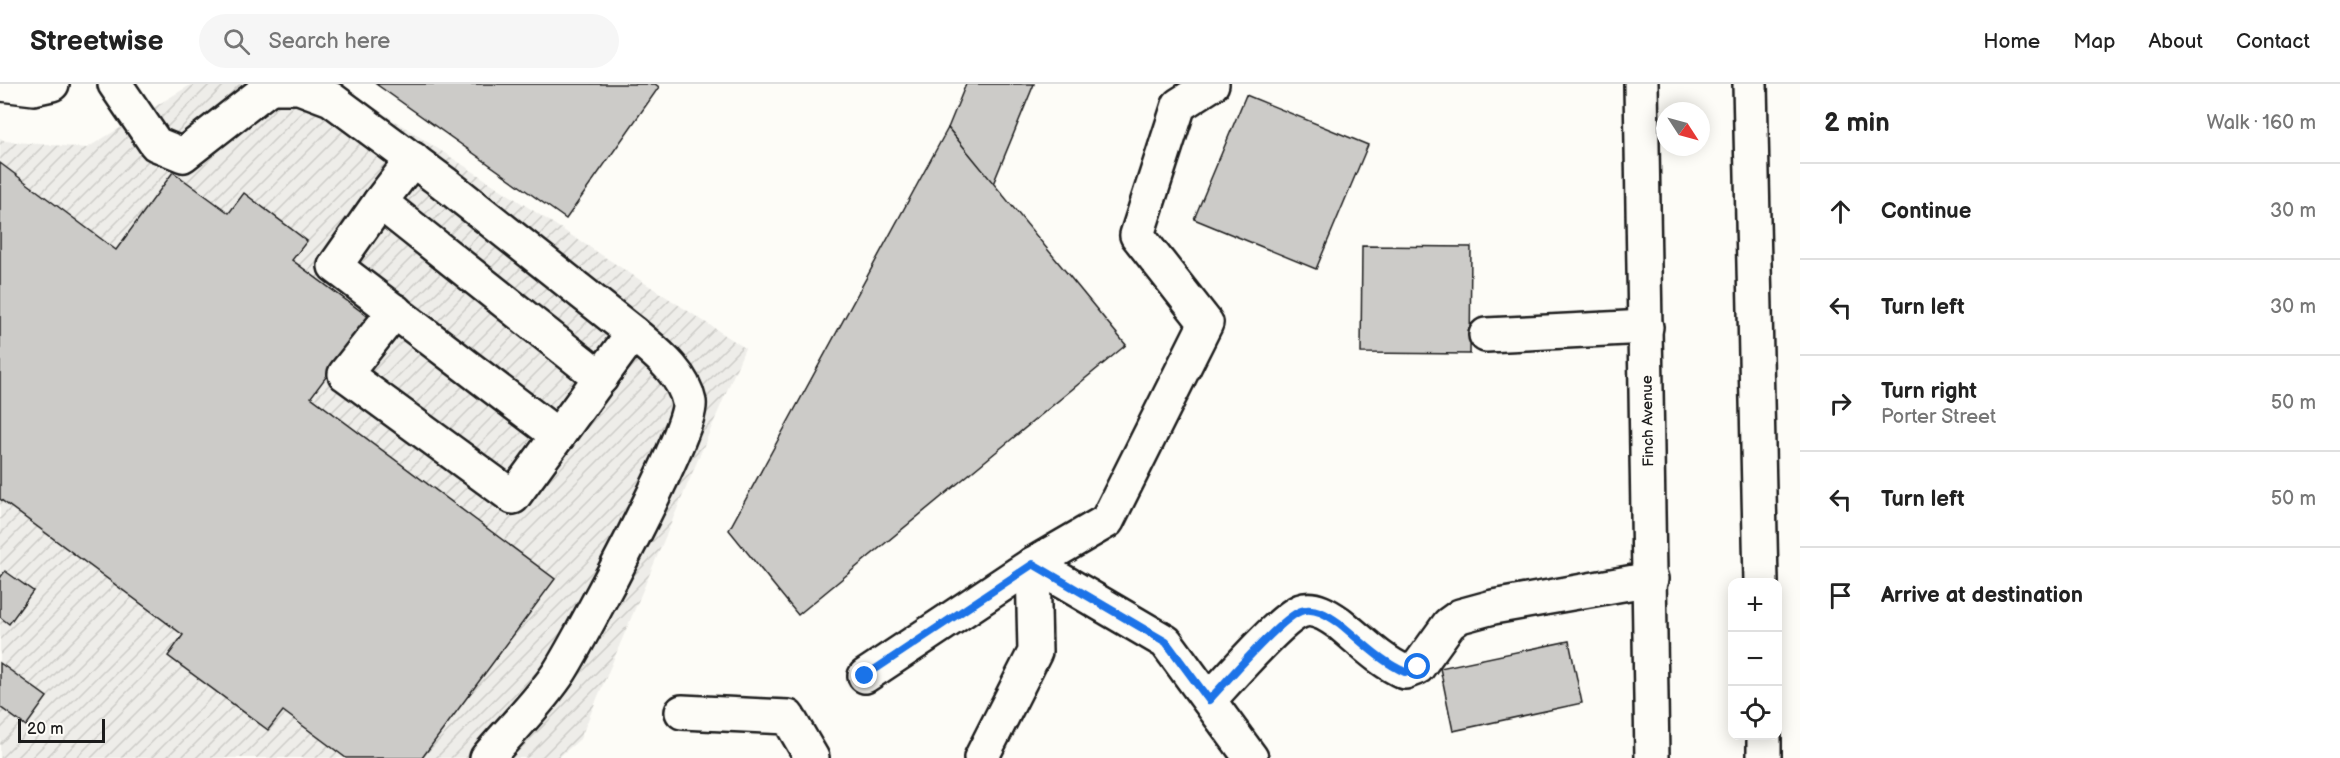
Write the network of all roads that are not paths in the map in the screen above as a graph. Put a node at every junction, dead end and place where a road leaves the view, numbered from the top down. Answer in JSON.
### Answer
{"nodes":[{"id":1,"x":1,"y":84,"type":"edge"},
{"id":2,"x":52,"y":84,"type":"edge"},
{"id":3,"x":115,"y":84,"type":"edge"},
{"id":4,"x":1212,"y":84,"type":"edge"},
{"id":5,"x":1641,"y":84,"type":"edge"},
{"id":6,"x":1750,"y":84,"type":"edge"},
{"id":7,"x":269,"y":86,"type":"edge"},
{"id":8,"x":412,"y":159,"type":"junction"},
{"id":9,"x":380,"y":202,"type":"junction"},
{"id":10,"x":394,"y":311,"type":"junction"},
{"id":11,"x":1646,"y":327,"type":"junction"},
{"id":12,"x":633,"y":333,"type":"junction"},
{"id":13,"x":1486,"y":335,"type":"dead end"},
{"id":14,"x":601,"y":378,"type":"junction"},
{"id":15,"x":558,"y":436,"type":"junction"},
{"id":16,"x":1033,"y":564,"type":"junction"},
{"id":17,"x":1761,"y":578,"type":"edge"},
{"id":18,"x":1651,"y":579,"type":"junction"},
{"id":19,"x":865,"y":676,"type":"dead end"},
{"id":20,"x":1209,"y":700,"type":"junction"},
{"id":21,"x":682,"y":712,"type":"dead end"},
{"id":22,"x":1764,"y":740,"type":"edge"},
{"id":23,"x":487,"y":758,"type":"edge"},
{"id":24,"x":812,"y":758,"type":"edge"},
{"id":25,"x":981,"y":758,"type":"edge"},
{"id":26,"x":1251,"y":758,"type":"edge"},
{"id":27,"x":1652,"y":758,"type":"edge"},
{"id":28,"x":1764,"y":758,"type":"edge"}],
"edges":[{"from":1,"to":2,"type":"main road"},
{"from":3,"to":7,"type":"main road"},
{"from":4,"to":16,"type":"main road"},
{"from":5,"to":11,"type":"main road","name":"Finch Avenue"},
{"from":6,"to":17,"type":"main road"},
{"from":7,"to":8,"type":"main road"},
{"from":8,"to":9,"type":"main road"},
{"from":8,"to":12,"type":"main road"},
{"from":9,"to":10,"type":"main road"},
{"from":9,"to":14,"type":"main road"},
{"from":10,"to":15,"type":"main road"},
{"from":10,"to":15,"type":"main road"},
{"from":11,"to":13,"type":"main road"},
{"from":11,"to":18,"type":"main road","name":"Finch Avenue"},
{"from":12,"to":14,"type":"main road"},
{"from":12,"to":23,"type":"main road"},
{"from":14,"to":15,"type":"main road"},
{"from":16,"to":19,"type":"main road"},
{"from":16,"to":20,"type":"main road"},
{"from":16,"to":25,"type":"main road"},
{"from":18,"to":20,"type":"main road"},
{"from":18,"to":27,"type":"main road","name":"Finch Avenue"},
{"from":20,"to":26,"type":"main road"},
{"from":21,"to":24,"type":"main road"},
{"from":22,"to":28,"type":"main road"}]}
